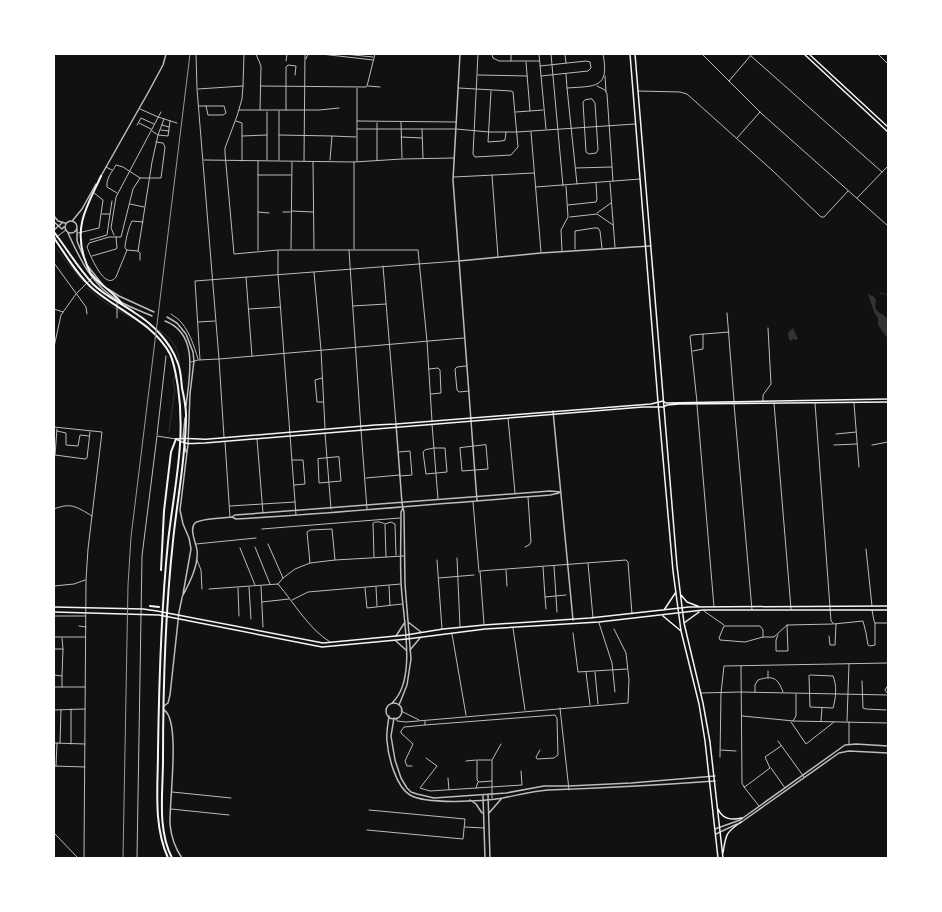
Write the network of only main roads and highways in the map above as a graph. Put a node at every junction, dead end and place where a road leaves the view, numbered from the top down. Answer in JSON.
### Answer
{"nodes":[{"id":1,"x":630,"y":54,"type":"edge"},
{"id":2,"x":635,"y":54,"type":"edge"},
{"id":3,"x":804,"y":54,"type":"edge"},
{"id":4,"x":809,"y":54,"type":"edge"},
{"id":5,"x":888,"y":127,"type":"edge"},
{"id":6,"x":888,"y":132,"type":"edge"},
{"id":7,"x":101,"y":176,"type":"road end"},
{"id":8,"x":55,"y":230,"type":"edge"},
{"id":9,"x":54,"y":238,"type":"edge"},
{"id":10,"x":122,"y":305,"type":"junction"},
{"id":11,"x":888,"y":400,"type":"edge"},
{"id":12,"x":663,"y":401,"type":"junction"},
{"id":13,"x":658,"y":402,"type":"junction"},
{"id":14,"x":734,"y":402,"type":"junction"},
{"id":15,"x":774,"y":402,"type":"junction"},
{"id":16,"x":697,"y":403,"type":"junction"},
{"id":17,"x":623,"y":405,"type":"junction"},
{"id":18,"x":658,"y":407,"type":"junction"},
{"id":19,"x":663,"y":407,"type":"junction"},
{"id":20,"x":623,"y":409,"type":"junction"},
{"id":21,"x":471,"y":419,"type":"junction"},
{"id":22,"x":396,"y":426,"type":"junction"},
{"id":23,"x":176,"y":439,"type":"junction"},
{"id":24,"x":162,"y":552,"type":"junction"},
{"id":25,"x":168,"y":552,"type":"junction"},
{"id":26,"x":161,"y":564,"type":"junction"},
{"id":27,"x":167,"y":564,"type":"junction"},
{"id":28,"x":161,"y":570,"type":"dead end"},
{"id":29,"x":676,"y":592,"type":"junction"},
{"id":30,"x":681,"y":595,"type":"junction"},
{"id":31,"x":150,"y":606,"type":"dead end"},
{"id":32,"x":888,"y":606,"type":"edge"},
{"id":33,"x":54,"y":607,"type":"edge"},
{"id":34,"x":159,"y":607,"type":"dead end"},
{"id":35,"x":700,"y":607,"type":"junction"},
{"id":36,"x":683,"y":608,"type":"junction"},
{"id":37,"x":678,"y":609,"type":"junction"},
{"id":38,"x":791,"y":609,"type":"junction"},
{"id":39,"x":888,"y":610,"type":"edge"},
{"id":40,"x":662,"y":611,"type":"junction"},
{"id":41,"x":700,"y":611,"type":"junction"},
{"id":42,"x":54,"y":612,"type":"edge"},
{"id":43,"x":683,"y":613,"type":"junction"},
{"id":44,"x":679,"y":614,"type":"junction"},
{"id":45,"x":663,"y":616,"type":"junction"},
{"id":46,"x":684,"y":623,"type":"junction"},
{"id":47,"x":681,"y":631,"type":"junction"},
{"id":48,"x":718,"y":807,"type":"junction"},
{"id":49,"x":742,"y":818,"type":"road end"},
{"id":50,"x":741,"y":822,"type":"road end"},
{"id":51,"x":723,"y":857,"type":"edge"},
{"id":52,"x":168,"y":858,"type":"edge"},
{"id":53,"x":172,"y":858,"type":"edge"},
{"id":54,"x":718,"y":858,"type":"edge"}],
"edges":[{"from":1,"to":13,"type":"main road"},
{"from":2,"to":12,"type":"main road"},
{"from":3,"to":6,"type":"main road"},
{"from":4,"to":5,"type":"main road"},
{"from":7,"to":10,"type":"highway"},
{"from":8,"to":10,"type":"highway"},
{"from":9,"to":25,"type":"highway"},
{"from":10,"to":53,"type":"highway"},
{"from":11,"to":15,"type":"main road"},
{"from":11,"to":15,"type":"main road"},
{"from":12,"to":13,"type":"main road"},
{"from":12,"to":16,"type":"main road"},
{"from":12,"to":19,"type":"main road"},
{"from":13,"to":17,"type":"main road"},
{"from":13,"to":18,"type":"main road"},
{"from":14,"to":15,"type":"main road"},
{"from":14,"to":15,"type":"main road"},
{"from":14,"to":16,"type":"main road"},
{"from":16,"to":19,"type":"main road"},
{"from":17,"to":20,"type":"main road"},
{"from":17,"to":21,"type":"main road"},
{"from":18,"to":19,"type":"main road"},
{"from":18,"to":20,"type":"main road"},
{"from":18,"to":29,"type":"main road"},
{"from":19,"to":30,"type":"main road"},
{"from":20,"to":21,"type":"main road"},
{"from":21,"to":22,"type":"main road"},
{"from":22,"to":23,"type":"main road"},
{"from":22,"to":23,"type":"main road"},
{"from":23,"to":24,"type":"highway"},
{"from":24,"to":25,"type":"highway"},
{"from":24,"to":26,"type":"highway"},
{"from":25,"to":27,"type":"highway"},
{"from":26,"to":27,"type":"highway"},
{"from":26,"to":28,"type":"highway"},
{"from":27,"to":52,"type":"highway"},
{"from":29,"to":37,"type":"main road"},
{"from":29,"to":40,"type":"main road"},
{"from":30,"to":35,"type":"main road"},
{"from":30,"to":36,"type":"main road"},
{"from":31,"to":34,"type":"highway"},
{"from":32,"to":38,"type":"main road"},
{"from":33,"to":40,"type":"main road"},
{"from":35,"to":36,"type":"main road"},
{"from":35,"to":38,"type":"main road"},
{"from":36,"to":37,"type":"main road"},
{"from":36,"to":43,"type":"main road"},
{"from":37,"to":40,"type":"main road"},
{"from":37,"to":44,"type":"main road"},
{"from":38,"to":39,"type":"main road"},
{"from":38,"to":41,"type":"main road"},
{"from":41,"to":43,"type":"main road"},
{"from":41,"to":46,"type":"main road"},
{"from":42,"to":45,"type":"main road"},
{"from":43,"to":44,"type":"main road"},
{"from":43,"to":46,"type":"main road"},
{"from":44,"to":45,"type":"main road"},
{"from":44,"to":47,"type":"main road"},
{"from":45,"to":47,"type":"main road"},
{"from":46,"to":48,"type":"main road"},
{"from":47,"to":54,"type":"main road"},
{"from":48,"to":49,"type":"main road"},
{"from":48,"to":51,"type":"main road"},
{"from":50,"to":51,"type":"main road"}]}
